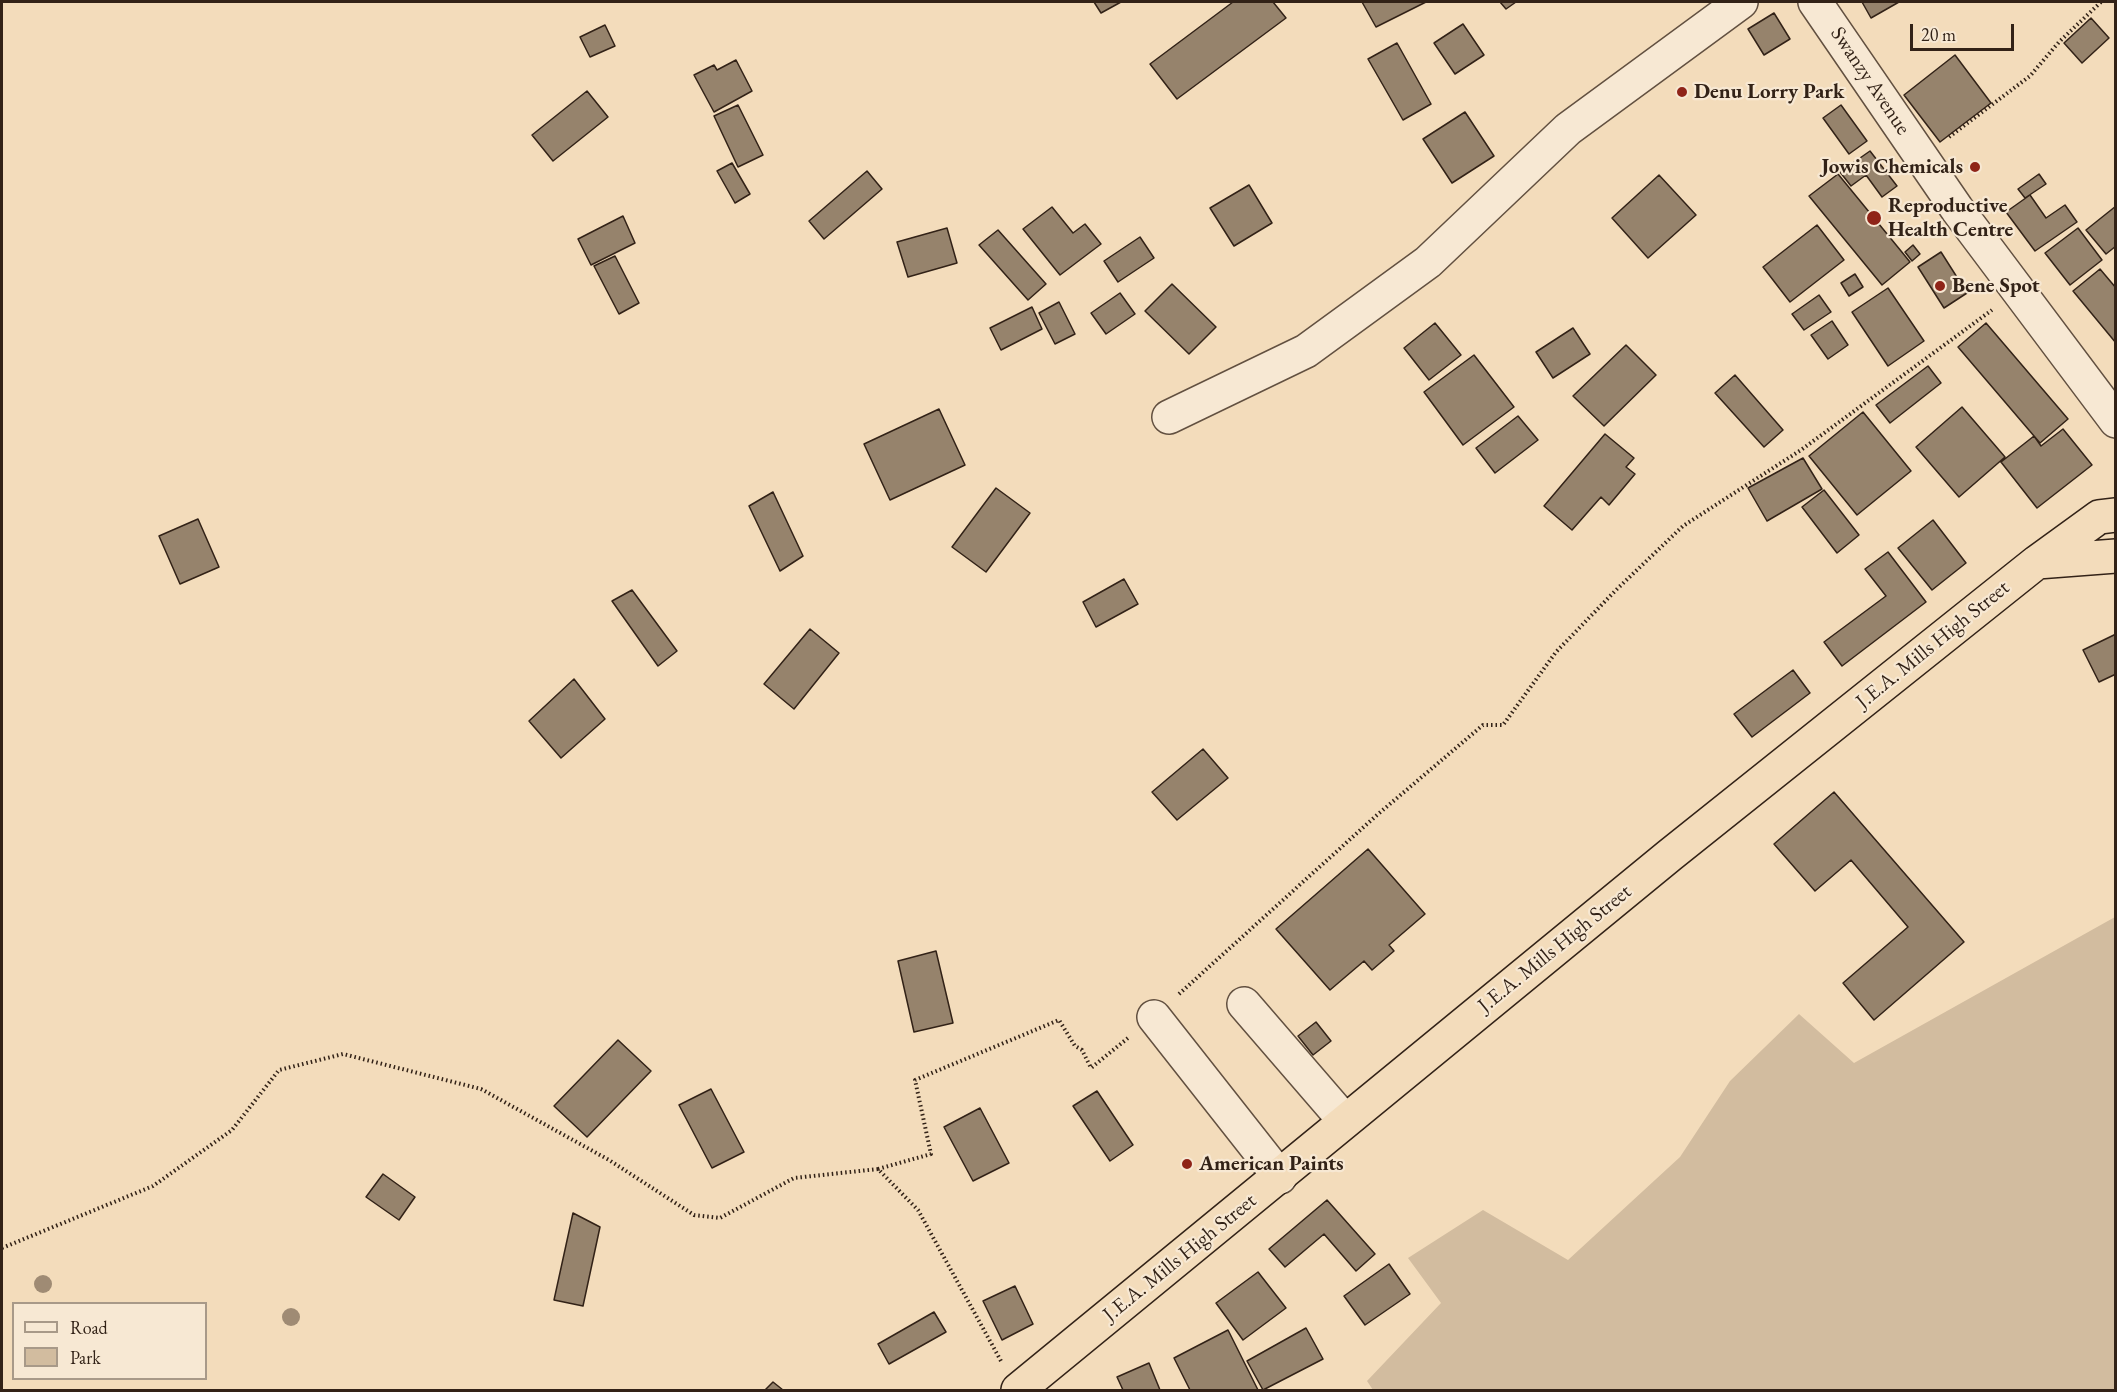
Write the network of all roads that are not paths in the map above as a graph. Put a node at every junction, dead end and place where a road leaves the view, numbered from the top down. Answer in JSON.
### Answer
{"nodes":[{"id":1,"x":1742,"y":2,"type":"edge"},
{"id":2,"x":1817,"y":2,"type":"edge"},
{"id":3,"x":1169,"y":417,"type":"dead end"},
{"id":4,"x":2115,"y":421,"type":"edge"},
{"id":5,"x":2107,"y":516,"type":"edge"},
{"id":6,"x":2115,"y":556,"type":"edge"},
{"id":7,"x":2037,"y":562,"type":"junction"},
{"id":8,"x":1244,"y":1004,"type":"dead end"},
{"id":9,"x":1154,"y":1017,"type":"road end"},
{"id":10,"x":1345,"y":1121,"type":"junction"},
{"id":11,"x":1280,"y":1177,"type":"junction"},
{"id":12,"x":1012,"y":1380,"type":"edge"}],
"edges":[{"from":1,"to":3,"type":"street"},
{"from":2,"to":4,"type":"street","name":"Swanzy Avenue"},
{"from":5,"to":7,"type":"highway","name":"J.E.A. Mills High Street"},
{"from":6,"to":7,"type":"highway"},
{"from":7,"to":10,"type":"highway","name":"J.E.A. Mills High Street"},
{"from":8,"to":10,"type":"street"},
{"from":9,"to":11,"type":"street"},
{"from":10,"to":11,"type":"highway","name":"J.E.A. Mills High Street"},
{"from":11,"to":12,"type":"highway","name":"J.E.A. Mills High Street"}]}
